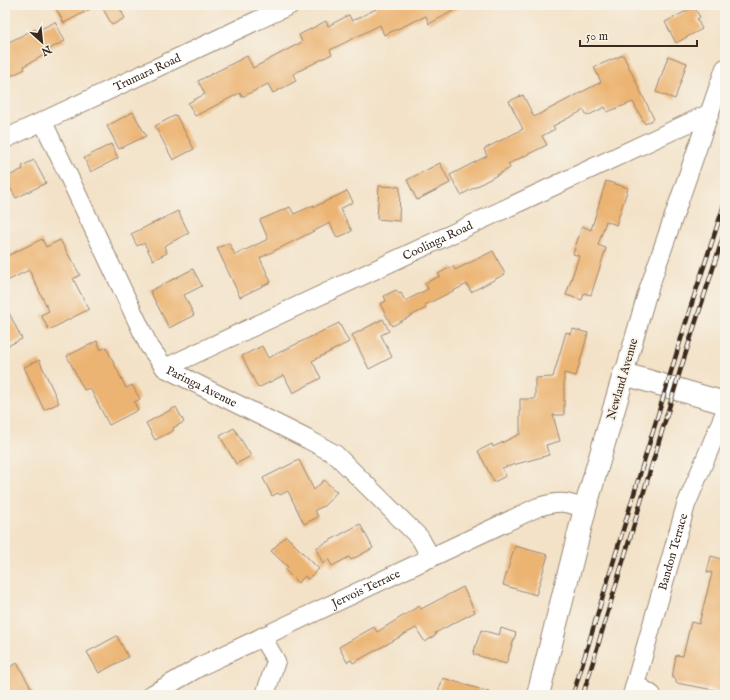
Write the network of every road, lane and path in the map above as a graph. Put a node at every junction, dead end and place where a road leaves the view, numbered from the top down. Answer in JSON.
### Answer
{"nodes":[{"id":1,"x":290,"y":5,"type":"edge"},
{"id":2,"x":725,"y":68,"type":"edge"},
{"id":3,"x":710,"y":113,"type":"junction"},
{"id":4,"x":43,"y":122,"type":"junction"},
{"id":5,"x":5,"y":139,"type":"edge"},
{"id":6,"x":165,"y":368,"type":"junction"},
{"id":7,"x":624,"y":374,"type":"junction"},
{"id":8,"x":725,"y":403,"type":"edge"},
{"id":9,"x":725,"y":412,"type":"edge"},
{"id":10,"x":585,"y":509,"type":"junction"},
{"id":11,"x":430,"y":558,"type":"junction"},
{"id":12,"x":262,"y":637,"type":"junction"},
{"id":13,"x":633,"y":689,"type":"edge"},
{"id":14,"x":151,"y":695,"type":"edge"},
{"id":15,"x":265,"y":695,"type":"edge"},
{"id":16,"x":538,"y":695,"type":"edge"},
{"id":17,"x":652,"y":695,"type":"edge"}],
"edges":[{"from":1,"to":4,"type":"street","name":"Trumara Road"},
{"from":2,"to":3,"type":"street","name":"Newland Avenue"},
{"from":3,"to":6,"type":"street","name":"Coolinga Road"},
{"from":3,"to":7,"type":"street","name":"Newland Avenue"},
{"from":4,"to":5,"type":"street","name":"Trumara Road"},
{"from":4,"to":6,"type":"street","name":"Paringa Avenue"},
{"from":6,"to":11,"type":"street","name":"Paringa Avenue"},
{"from":7,"to":8,"type":"street"},
{"from":7,"to":10,"type":"street","name":"Newland Avenue"},
{"from":9,"to":13,"type":"street","name":"Bandon Terrace"},
{"from":10,"to":11,"type":"street","name":"Jervois Terrace"},
{"from":10,"to":16,"type":"street","name":"Newland Avenue"},
{"from":11,"to":12,"type":"street","name":"Jervois Terrace"},
{"from":12,"to":14,"type":"street","name":"Jervois Terrace"},
{"from":12,"to":15,"type":"street"},
{"from":13,"to":17,"type":"street"}]}
